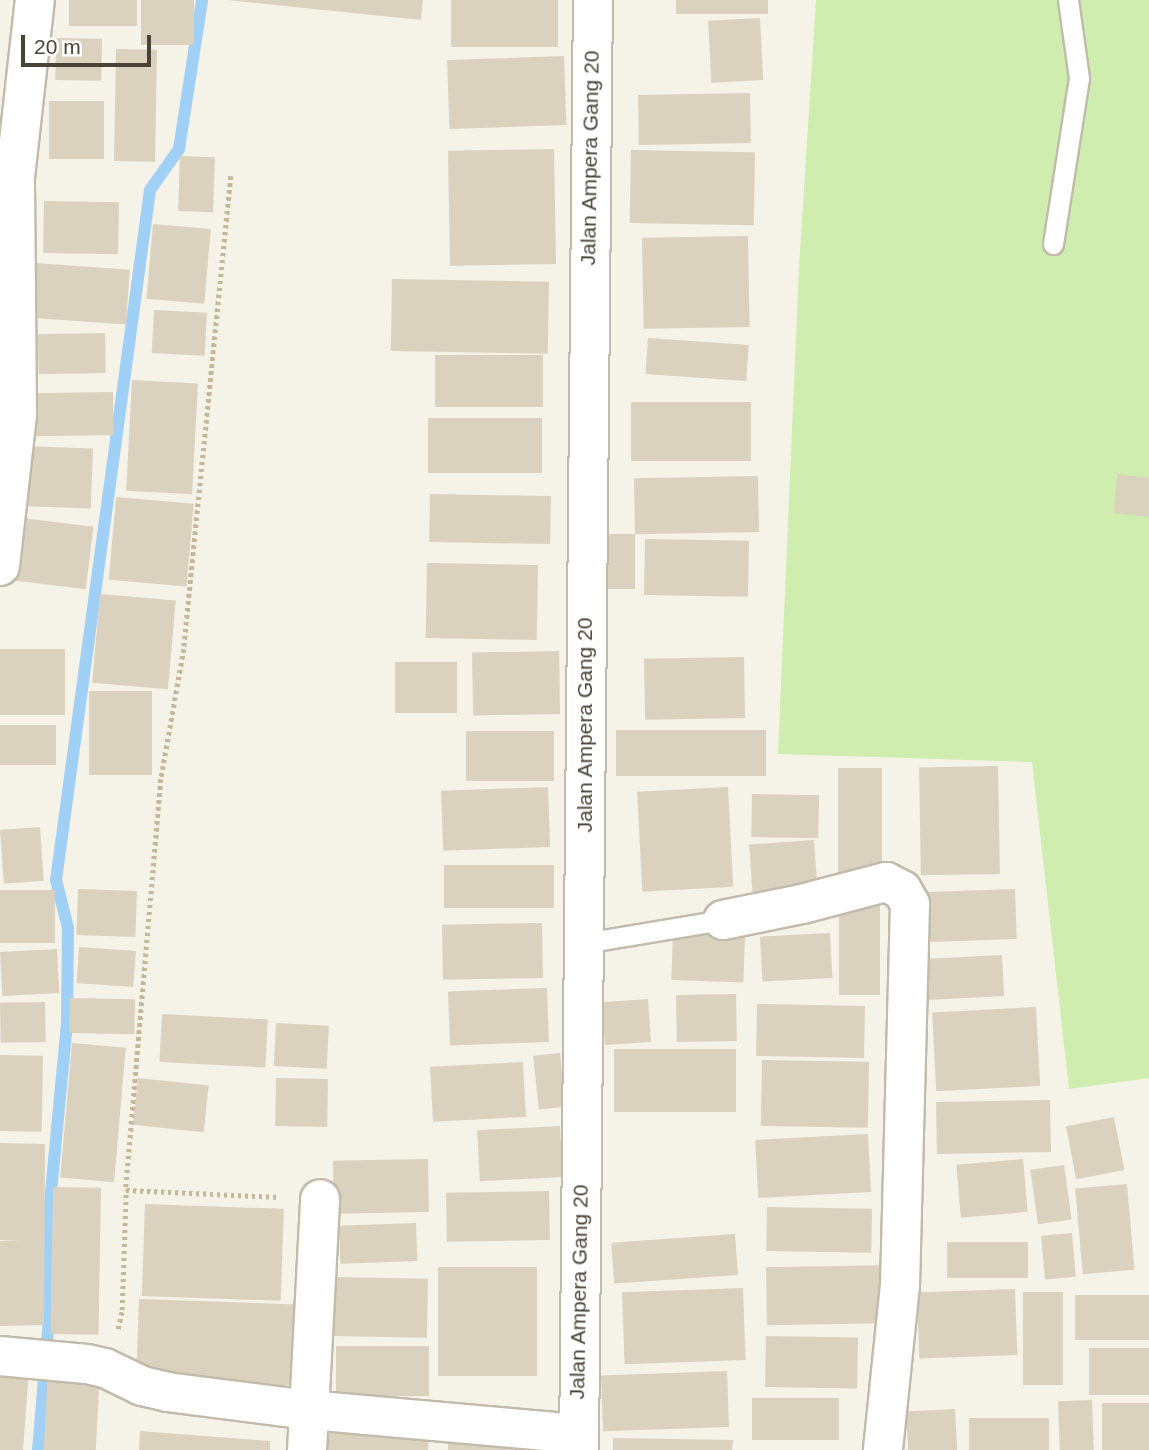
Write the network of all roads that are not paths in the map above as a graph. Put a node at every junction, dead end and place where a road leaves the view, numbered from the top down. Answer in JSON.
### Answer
{"nodes":[{"id":1,"x":35,"y":0,"type":"edge"},
{"id":2,"x":593,"y":0,"type":"edge"},
{"id":3,"x":1068,"y":0,"type":"edge"},
{"id":4,"x":1053,"y":244,"type":"dead end"},
{"id":5,"x":0,"y":566,"type":"edge"},
{"id":6,"x":723,"y":920,"type":"joint"},
{"id":7,"x":584,"y":943,"type":"junction"},
{"id":8,"x":320,"y":1199,"type":"road end"},
{"id":9,"x":0,"y":1356,"type":"edge"},
{"id":10,"x":310,"y":1410,"type":"junction"},
{"id":11,"x":578,"y":1442,"type":"edge"},
{"id":12,"x":307,"y":1450,"type":"edge"},
{"id":13,"x":883,"y":1450,"type":"edge"}],
"edges":[{"from":1,"to":5,"type":"street"},
{"from":2,"to":7,"type":"street","name":"Jalan Ampera Gang 20"},
{"from":3,"to":4,"type":"lane"},
{"from":6,"to":7,"type":"lane"},
{"from":6,"to":13,"type":"street"},
{"from":7,"to":11,"type":"street","name":"Jalan Ampera Gang 20"},
{"from":8,"to":10,"type":"street"},
{"from":9,"to":10,"type":"street"},
{"from":10,"to":11,"type":"street"},
{"from":10,"to":12,"type":"street"}]}
